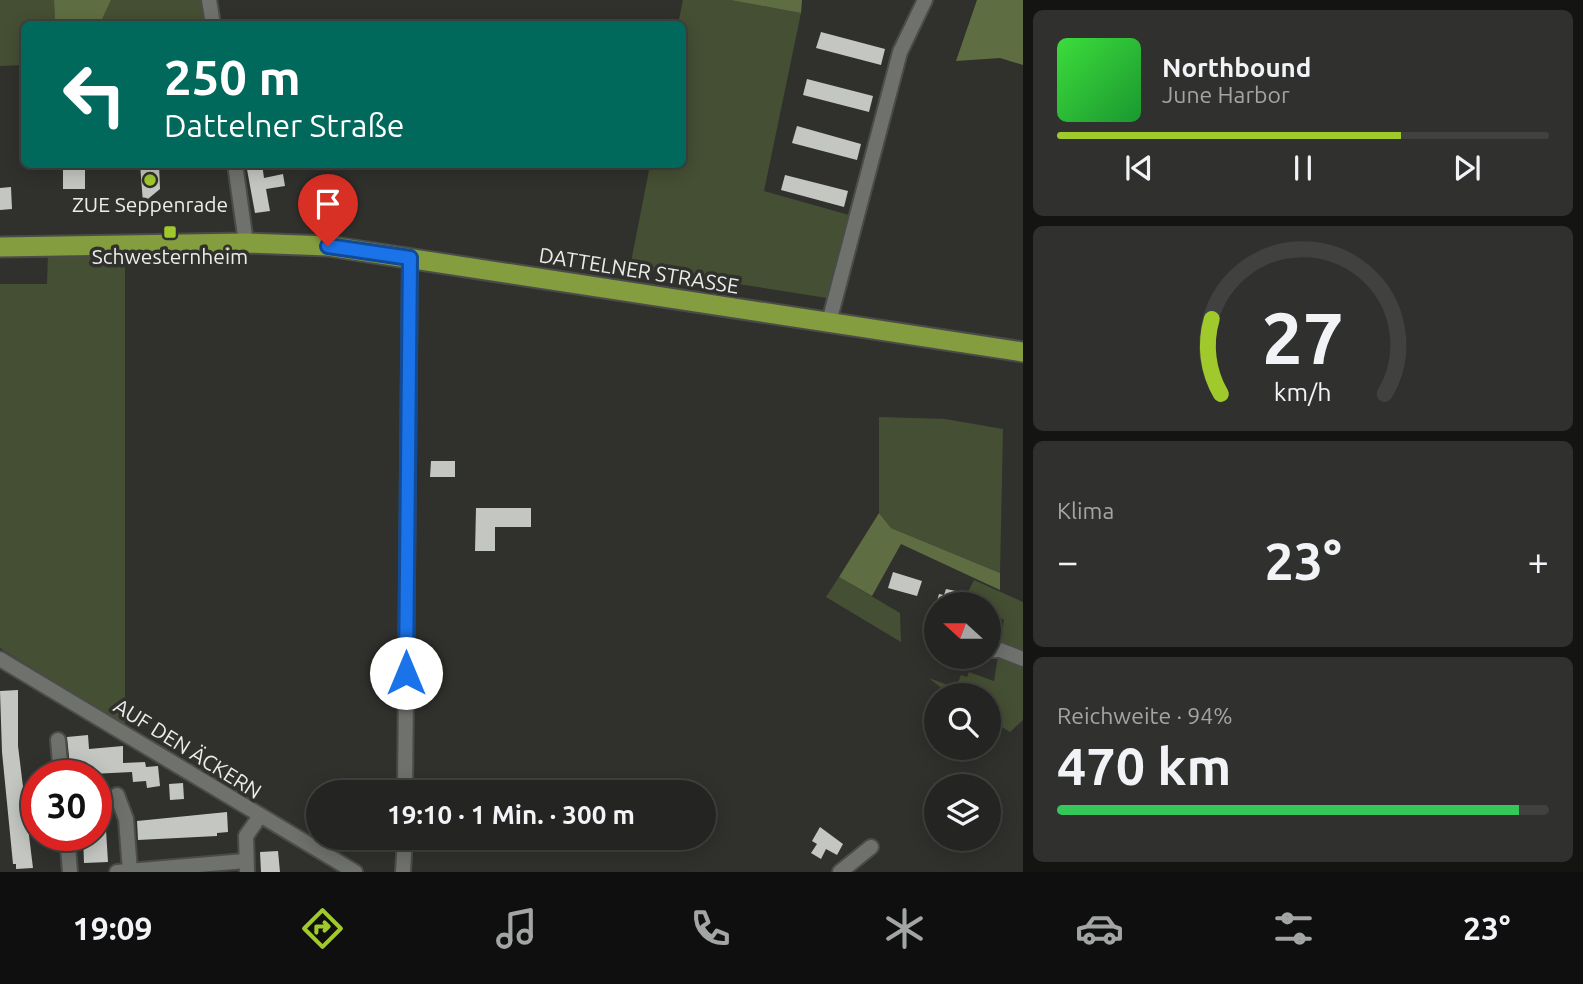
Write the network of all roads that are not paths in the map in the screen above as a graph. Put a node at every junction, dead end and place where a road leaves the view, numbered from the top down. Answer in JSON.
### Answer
{"nodes":[{"id":1,"x":209,"y":0,"type":"edge"},
{"id":2,"x":925,"y":0,"type":"edge"},
{"id":3,"x":212,"y":21,"type":"edge"},
{"id":4,"x":236,"y":168,"type":"edge"},
{"id":5,"x":246,"y":243,"type":"junction"},
{"id":6,"x":0,"y":247,"type":"edge"},
{"id":7,"x":410,"y":258,"type":"junction"},
{"id":8,"x":829,"y":322,"type":"junction"},
{"id":9,"x":1023,"y":352,"type":"edge"},
{"id":10,"x":1001,"y":650,"type":"edge"},
{"id":11,"x":0,"y":659,"type":"edge"},
{"id":12,"x":1023,"y":659,"type":"edge"},
{"id":13,"x":58,"y":740,"type":"dead end"},
{"id":14,"x":60,"y":760,"type":"edge"},
{"id":15,"x":405,"y":780,"type":"edge"},
{"id":16,"x":117,"y":795,"type":"dead end"},
{"id":17,"x":260,"y":816,"type":"junction"},
{"id":18,"x":871,"y":848,"type":"dead end"},
{"id":19,"x":404,"y":850,"type":"edge"},
{"id":20,"x":68,"y":851,"type":"edge"},
{"id":21,"x":246,"y":866,"type":"edge"},
{"id":22,"x":70,"y":872,"type":"edge"},
{"id":23,"x":124,"y":872,"type":"edge"},
{"id":24,"x":355,"y":872,"type":"edge"},
{"id":25,"x":403,"y":872,"type":"edge"},
{"id":26,"x":840,"y":872,"type":"edge"}],
"edges":[{"from":1,"to":3,"type":"street"},
{"from":2,"to":8,"type":"street"},
{"from":4,"to":5,"type":"street"},
{"from":5,"to":6,"type":"main road","name":"DATTELNER STRASSE"},
{"from":5,"to":7,"type":"main road","name":"DATTELNER STRASSE"},
{"from":7,"to":8,"type":"main road","name":"DATTELNER STRASSE"},
{"from":7,"to":15,"type":"street"},
{"from":8,"to":9,"type":"main road","name":"DATTELNER STRASSE"},
{"from":10,"to":12,"type":"street"},
{"from":11,"to":17,"type":"street","name":"AUF DEN ÄCKERN"},
{"from":13,"to":14,"type":"street"},
{"from":16,"to":23,"type":"street"},
{"from":17,"to":21,"type":"street"},
{"from":17,"to":24,"type":"street","name":"AUF DEN ÄCKERN"},
{"from":18,"to":26,"type":"street"},
{"from":19,"to":25,"type":"street"},
{"from":20,"to":22,"type":"street"},
{"from":21,"to":23,"type":"street"}]}
